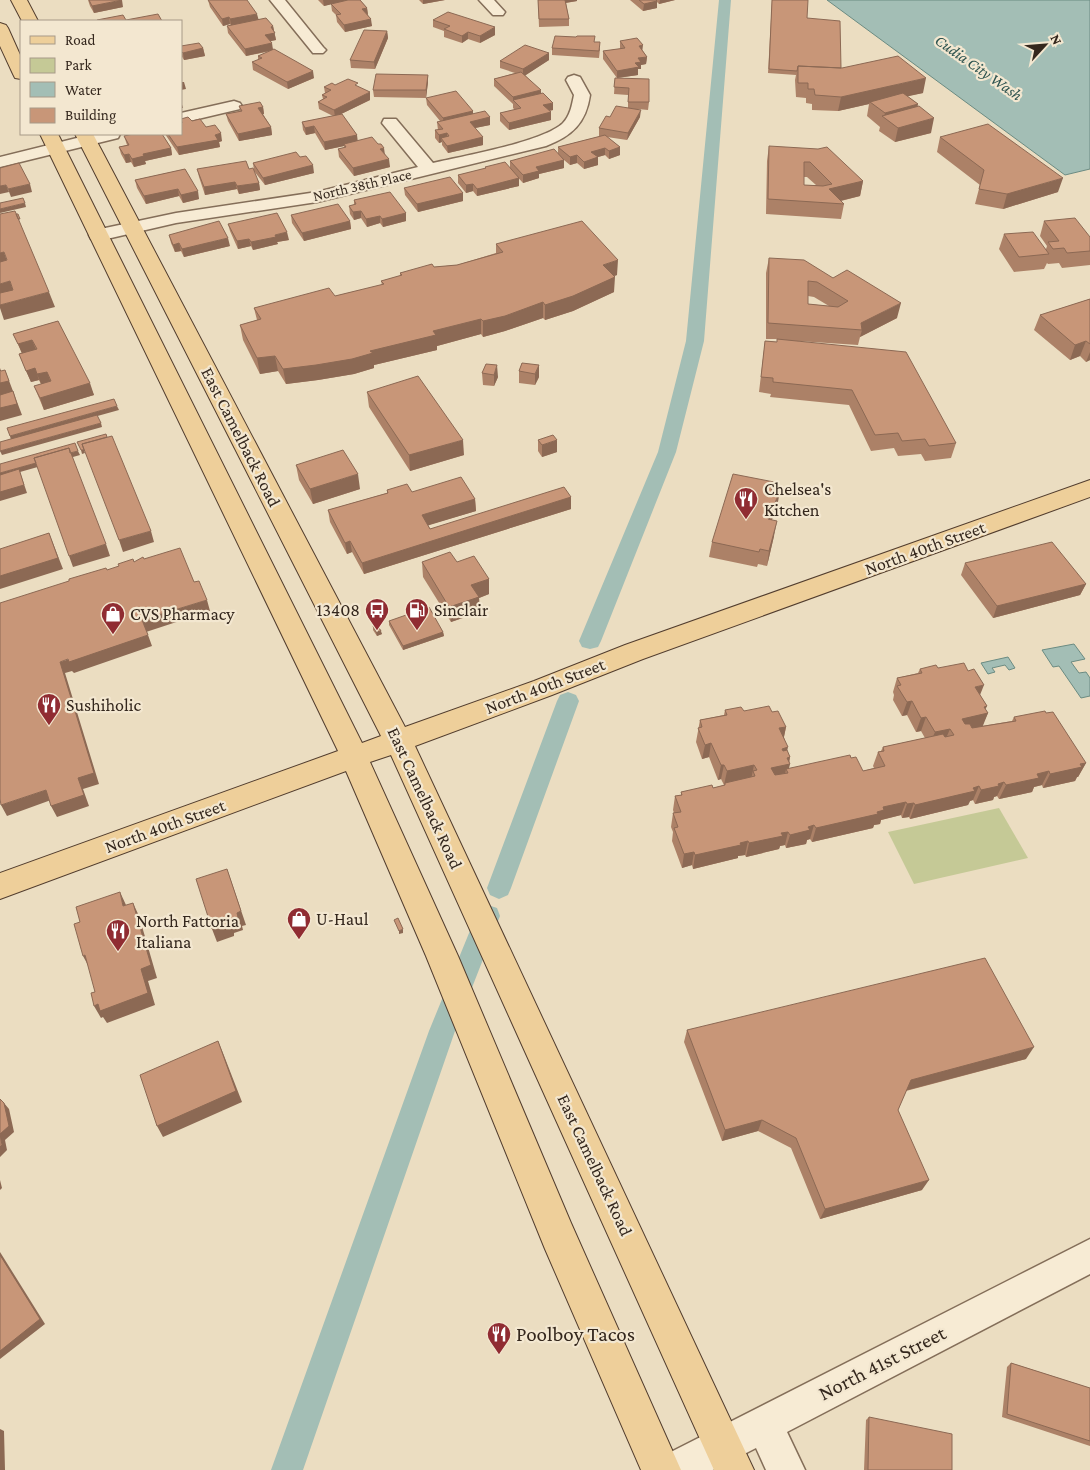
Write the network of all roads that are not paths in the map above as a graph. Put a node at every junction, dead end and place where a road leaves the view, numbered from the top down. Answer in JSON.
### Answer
{"nodes":[{"id":1,"x":19,"y":0,"type":"edge"},
{"id":2,"x":277,"y":0,"type":"edge"},
{"id":3,"x":486,"y":0,"type":"edge"},
{"id":4,"x":498,"y":12,"type":"dead end"},
{"id":5,"x":29,"y":20,"type":"edge"},
{"id":6,"x":0,"y":28,"type":"edge"},
{"id":7,"x":318,"y":50,"type":"dead end"},
{"id":8,"x":20,"y":72,"type":"edge"},
{"id":9,"x":574,"y":80,"type":"dead end"},
{"id":10,"x":234,"y":106,"type":"dead end"},
{"id":11,"x":182,"y":118,"type":"edge"},
{"id":12,"x":390,"y":123,"type":"dead end"},
{"id":13,"x":103,"y":135,"type":"edge"},
{"id":14,"x":86,"y":137,"type":"edge"},
{"id":15,"x":52,"y":141,"type":"edge"},
{"id":16,"x":0,"y":162,"type":"edge"},
{"id":17,"x":430,"y":170,"type":"junction"},
{"id":18,"x":133,"y":227,"type":"junction"},
{"id":19,"x":98,"y":235,"type":"junction"},
{"id":20,"x":222,"y":401,"type":"junction"},
{"id":21,"x":184,"y":410,"type":"junction"},
{"id":22,"x":1090,"y":488,"type":"edge"},
{"id":23,"x":398,"y":740,"type":"junction"},
{"id":24,"x":354,"y":757,"type":"junction"},
{"id":25,"x":0,"y":886,"type":"edge"},
{"id":26,"x":1090,"y":1256,"type":"edge"},
{"id":27,"x":763,"y":1423,"type":"junction"},
{"id":28,"x":728,"y":1457,"type":"edge"},
{"id":29,"x":660,"y":1470,"type":"edge"},
{"id":30,"x":674,"y":1470,"type":"edge"},
{"id":31,"x":786,"y":1470,"type":"edge"}],
"edges":[{"from":1,"to":5,"type":"main road"},
{"from":2,"to":7,"type":"street"},
{"from":3,"to":4,"type":"street"},
{"from":6,"to":8,"type":"main road"},
{"from":9,"to":17,"type":"street","name":"North 38th Place"},
{"from":10,"to":11,"type":"street"},
{"from":12,"to":17,"type":"street"},
{"from":13,"to":14,"type":"street"},
{"from":14,"to":15,"type":"street"},
{"from":14,"to":18,"type":"main road","name":"East Camelback Road"},
{"from":15,"to":16,"type":"street"},
{"from":15,"to":19,"type":"main road"},
{"from":17,"to":18,"type":"street","name":"North 38th Place"},
{"from":18,"to":19,"type":"street","name":"North 38th Place"},
{"from":18,"to":20,"type":"main road","name":"East Camelback Road"},
{"from":19,"to":21,"type":"main road"},
{"from":20,"to":21,"type":"main road"},
{"from":20,"to":23,"type":"main road","name":"East Camelback Road"},
{"from":21,"to":24,"type":"main road"},
{"from":22,"to":23,"type":"main road","name":"North 40th Street"},
{"from":23,"to":24,"type":"main road","name":"North 40th Street"},
{"from":23,"to":28,"type":"main road","name":"East Camelback Road"},
{"from":24,"to":25,"type":"main road","name":"North 40th Street"},
{"from":24,"to":29,"type":"main road"},
{"from":26,"to":27,"type":"street","name":"North 41st Street"},
{"from":27,"to":28,"type":"street","name":"North 41st Street"},
{"from":27,"to":31,"type":"street"},
{"from":28,"to":30,"type":"street","name":"North 41st Street"}]}
